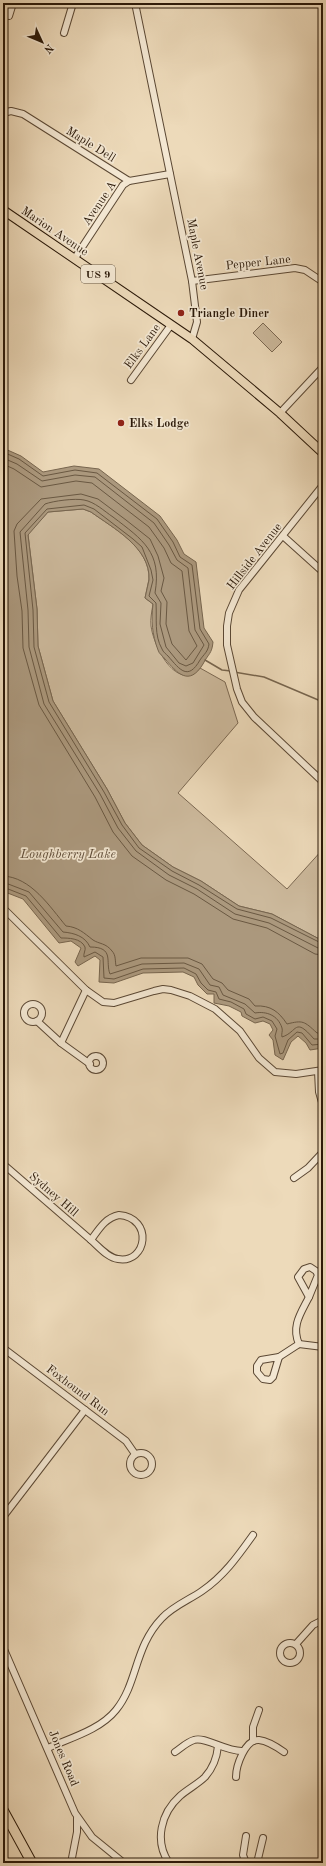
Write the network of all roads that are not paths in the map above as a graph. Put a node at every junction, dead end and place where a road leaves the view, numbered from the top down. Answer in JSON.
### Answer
{"nodes":[{"id":1,"x":13,"y":3,"type":"edge"},
{"id":2,"x":73,"y":3,"type":"edge"},
{"id":3,"x":135,"y":3,"type":"edge"},
{"id":4,"x":9,"y":16,"type":"dead end"},
{"id":5,"x":64,"y":33,"type":"dead end"},
{"id":6,"x":3,"y":113,"type":"edge"},
{"id":7,"x":170,"y":174,"type":"junction"},
{"id":8,"x":129,"y":181,"type":"junction"},
{"id":9,"x":3,"y":210,"type":"edge"},
{"id":10,"x":75,"y":258,"type":"junction"},
{"id":11,"x":192,"y":281,"type":"junction"},
{"id":12,"x":323,"y":282,"type":"edge"},
{"id":13,"x":171,"y":325,"type":"junction"},
{"id":14,"x":192,"y":339,"type":"junction"},
{"id":15,"x":323,"y":367,"type":"edge"},
{"id":16,"x":131,"y":380,"type":"dead end"},
{"id":17,"x":280,"y":413,"type":"junction"},
{"id":18,"x":323,"y":453,"type":"edge"},
{"id":19,"x":323,"y":485,"type":"edge"},
{"id":20,"x":283,"y":536,"type":"junction"},
{"id":21,"x":323,"y":572,"type":"edge"},
{"id":22,"x":323,"y":782,"type":"edge"},
{"id":23,"x":3,"y":908,"type":"edge"},
{"id":24,"x":86,"y":990,"type":"junction"},
{"id":25,"x":37,"y":1021,"type":"dead end"},
{"id":26,"x":61,"y":1043,"type":"junction"},
{"id":27,"x":90,"y":1064,"type":"dead end"},
{"id":28,"x":321,"y":1071,"type":"edge"},
{"id":29,"x":323,"y":1106,"type":"edge"},
{"id":30,"x":323,"y":1152,"type":"edge"},
{"id":31,"x":3,"y":1164,"type":"edge"},
{"id":32,"x":294,"y":1178,"type":"dead end"},
{"id":33,"x":91,"y":1240,"type":"junction"},
{"id":34,"x":309,"y":1297,"type":"junction"},
{"id":35,"x":299,"y":1344,"type":"junction"},
{"id":36,"x":323,"y":1347,"type":"edge"},
{"id":37,"x":3,"y":1348,"type":"edge"},
{"id":38,"x":279,"y":1357,"type":"dead end"},
{"id":39,"x":85,"y":1410,"type":"junction"},
{"id":40,"x":135,"y":1454,"type":"dead end"},
{"id":41,"x":3,"y":1517,"type":"edge"},
{"id":42,"x":253,"y":1535,"type":"dead end"},
{"id":43,"x":323,"y":1620,"type":"edge"},
{"id":44,"x":296,"y":1644,"type":"dead end"},
{"id":45,"x":3,"y":1647,"type":"edge"},
{"id":46,"x":259,"y":1710,"type":"dead end"},
{"id":47,"x":253,"y":1741,"type":"junction"},
{"id":48,"x":218,"y":1746,"type":"junction"},
{"id":49,"x":48,"y":1748,"type":"junction"},
{"id":50,"x":243,"y":1750,"type":"junction"},
{"id":51,"x":175,"y":1752,"type":"dead end"},
{"id":52,"x":284,"y":1752,"type":"dead end"},
{"id":53,"x":236,"y":1777,"type":"dead end"},
{"id":54,"x":3,"y":1810,"type":"edge"},
{"id":55,"x":77,"y":1816,"type":"junction"},
{"id":56,"x":246,"y":1836,"type":"dead end"},
{"id":57,"x":263,"y":1838,"type":"dead end"},
{"id":58,"x":32,"y":1863,"type":"edge"},
{"id":59,"x":71,"y":1863,"type":"edge"},
{"id":60,"x":124,"y":1863,"type":"edge"},
{"id":61,"x":169,"y":1863,"type":"edge"},
{"id":62,"x":246,"y":1863,"type":"edge"},
{"id":63,"x":257,"y":1863,"type":"edge"}],
"edges":[{"from":1,"to":4,"type":"street"},
{"from":2,"to":5,"type":"street"},
{"from":3,"to":7,"type":"street","name":"Maple Avenue"},
{"from":6,"to":8,"type":"street","name":"Maple Dell"},
{"from":7,"to":8,"type":"street"},
{"from":7,"to":11,"type":"street","name":"Maple Avenue"},
{"from":8,"to":10,"type":"street","name":"Avenue A"},
{"from":9,"to":10,"type":"main road","name":"Marion Avenue","number":"US 9"},
{"from":10,"to":13,"type":"main road","name":"Marion Avenue","number":"US 9"},
{"from":11,"to":12,"type":"street","name":"Pepper Lane"},
{"from":11,"to":14,"type":"street","name":"Maple Avenue"},
{"from":13,"to":14,"type":"main road","name":"Marion Avenue","number":"US 9"},
{"from":13,"to":16,"type":"street","name":"Elks Lane"},
{"from":14,"to":17,"type":"main road","number":"US 9"},
{"from":15,"to":17,"type":"street"},
{"from":17,"to":18,"type":"main road","number":"US 9"},
{"from":19,"to":20,"type":"street","name":"Hillside Avenue"},
{"from":20,"to":21,"type":"street"},
{"from":20,"to":22,"type":"street","name":"Hillside Avenue"},
{"from":23,"to":24,"type":"street"},
{"from":24,"to":26,"type":"street"},
{"from":24,"to":28,"type":"street"},
{"from":25,"to":26,"type":"street"},
{"from":26,"to":27,"type":"street"},
{"from":28,"to":29,"type":"street"},
{"from":30,"to":32,"type":"street"},
{"from":31,"to":33,"type":"street","name":"Sydney Hill"},
{"from":33,"to":33,"type":"street","name":"Sydney Hill"},
{"from":34,"to":34,"type":"street"},
{"from":34,"to":35,"type":"street"},
{"from":35,"to":36,"type":"street"},
{"from":35,"to":38,"type":"street"},
{"from":37,"to":39,"type":"street","name":"Foxhound Run"},
{"from":39,"to":40,"type":"street","name":"Foxhound Run"},
{"from":39,"to":41,"type":"street"},
{"from":42,"to":49,"type":"street"},
{"from":43,"to":44,"type":"street"},
{"from":45,"to":49,"type":"street","name":"Jones Road"},
{"from":46,"to":47,"type":"street"},
{"from":47,"to":50,"type":"street"},
{"from":47,"to":52,"type":"street"},
{"from":48,"to":50,"type":"street"},
{"from":48,"to":51,"type":"street"},
{"from":48,"to":61,"type":"street"},
{"from":49,"to":55,"type":"street","name":"Jones Road"},
{"from":50,"to":53,"type":"street"},
{"from":54,"to":58,"type":"highway"},
{"from":55,"to":59,"type":"street"},
{"from":55,"to":60,"type":"street","name":"Jones Road"},
{"from":56,"to":62,"type":"street"},
{"from":57,"to":63,"type":"street"}]}
